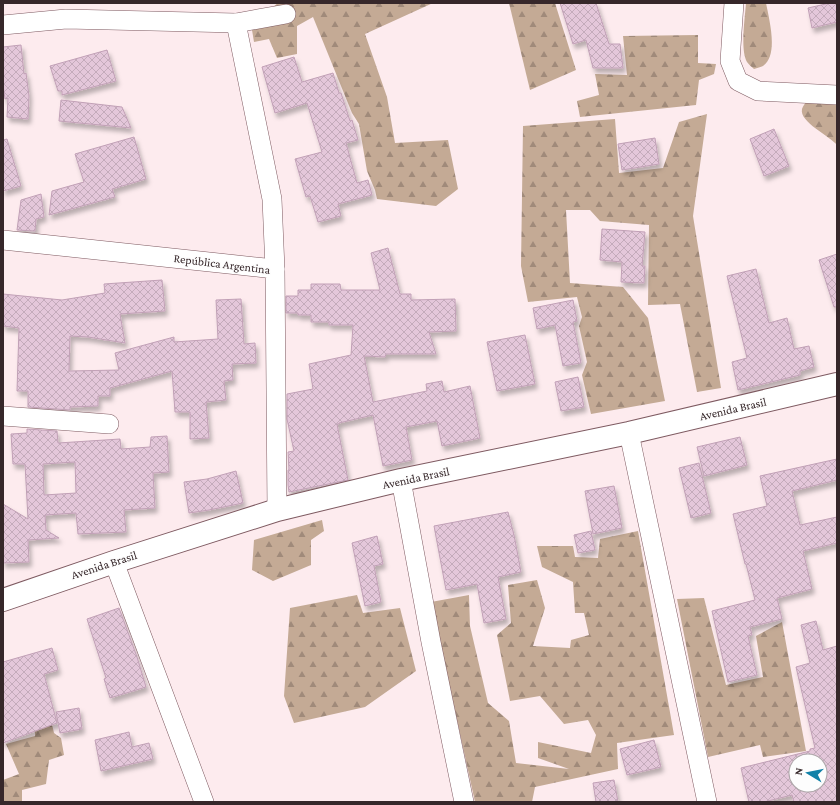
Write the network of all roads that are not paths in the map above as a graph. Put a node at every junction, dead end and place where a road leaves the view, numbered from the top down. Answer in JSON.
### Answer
{"nodes":[{"id":1,"x":734,"y":3,"type":"edge"},
{"id":2,"x":286,"y":14,"type":"dead end"},
{"id":3,"x":236,"y":23,"type":"junction"},
{"id":4,"x":3,"y":25,"type":"edge"},
{"id":5,"x":837,"y":95,"type":"edge"},
{"id":6,"x":3,"y":240,"type":"edge"},
{"id":7,"x":275,"y":269,"type":"junction"},
{"id":8,"x":837,"y":384,"type":"edge"},
{"id":9,"x":3,"y":416,"type":"edge"},
{"id":10,"x":109,"y":424,"type":"dead end"},
{"id":11,"x":629,"y":433,"type":"junction"},
{"id":12,"x":401,"y":480,"type":"junction"},
{"id":13,"x":277,"y":510,"type":"junction"},
{"id":14,"x":114,"y":562,"type":"junction"},
{"id":15,"x":3,"y":600,"type":"edge"},
{"id":16,"x":204,"y":802,"type":"edge"},
{"id":17,"x":464,"y":802,"type":"edge"},
{"id":18,"x":707,"y":802,"type":"edge"}],
"edges":[{"from":1,"to":5,"type":"street"},
{"from":2,"to":3,"type":"street"},
{"from":3,"to":4,"type":"street"},
{"from":3,"to":7,"type":"street"},
{"from":6,"to":7,"type":"street","name":"República Argentina"},
{"from":7,"to":13,"type":"street","name":"República Argentina"},
{"from":8,"to":11,"type":"street","name":"Avenida Brasil"},
{"from":9,"to":10,"type":"street"},
{"from":11,"to":12,"type":"street","name":"Avenida Brasil"},
{"from":11,"to":18,"type":"street"},
{"from":12,"to":13,"type":"street","name":"Avenida Brasil"},
{"from":12,"to":17,"type":"street"},
{"from":13,"to":14,"type":"street","name":"Avenida Brasil"},
{"from":14,"to":15,"type":"street","name":"Avenida Brasil"},
{"from":14,"to":16,"type":"street"}]}
